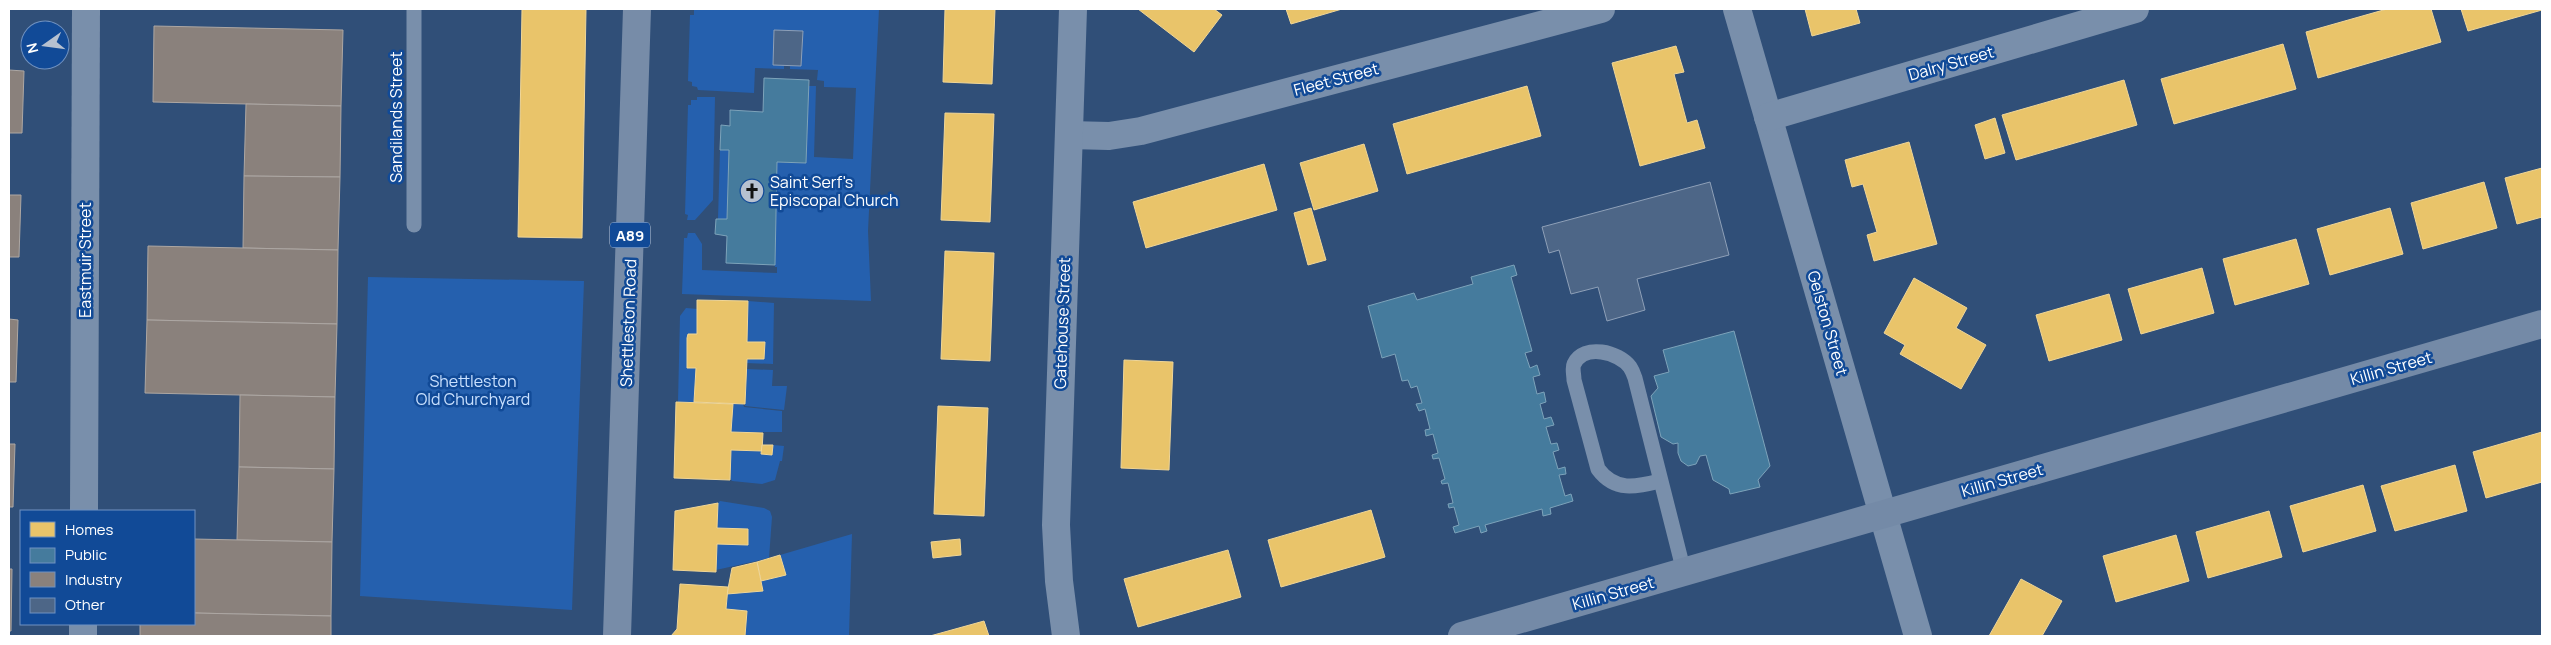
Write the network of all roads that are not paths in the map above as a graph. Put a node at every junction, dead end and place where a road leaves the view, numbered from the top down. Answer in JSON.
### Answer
{"nodes":[{"id":1,"x":86,"y":9,"type":"edge"},
{"id":2,"x":414,"y":9,"type":"edge"},
{"id":3,"x":637,"y":9,"type":"edge"},
{"id":4,"x":1073,"y":9,"type":"edge"},
{"id":5,"x":1601,"y":9,"type":"edge"},
{"id":6,"x":1737,"y":9,"type":"edge"},
{"id":7,"x":2134,"y":9,"type":"edge"},
{"id":8,"x":1768,"y":117,"type":"junction"},
{"id":9,"x":1069,"y":135,"type":"junction"},
{"id":10,"x":414,"y":225,"type":"dead end"},
{"id":11,"x":2542,"y":324,"type":"edge"},
{"id":12,"x":1660,"y":481,"type":"junction"},
{"id":13,"x":84,"y":510,"type":"edge"},
{"id":14,"x":1883,"y":515,"type":"junction"},
{"id":15,"x":1684,"y":572,"type":"junction"},
{"id":16,"x":617,"y":636,"type":"edge"},
{"id":17,"x":1066,"y":636,"type":"edge"},
{"id":18,"x":1462,"y":636,"type":"edge"},
{"id":19,"x":1918,"y":636,"type":"edge"}],
"edges":[{"from":1,"to":13,"type":"street","name":"Eastmuir Street"},
{"from":2,"to":10,"type":"lane","name":"Sandilands Street"},
{"from":3,"to":16,"type":"main road","name":"Shettleston Road","number":"A89"},
{"from":4,"to":9,"type":"street","name":"Gatehouse Street"},
{"from":5,"to":9,"type":"street","name":"Fleet Street"},
{"from":6,"to":8,"type":"street","name":"Gelston Street"},
{"from":7,"to":8,"type":"street","name":"Dalry Street"},
{"from":8,"to":14,"type":"street","name":"Gelston Street"},
{"from":9,"to":17,"type":"street","name":"Gatehouse Street"},
{"from":11,"to":14,"type":"main road","name":"Killin Street"},
{"from":12,"to":12,"type":"lane"},
{"from":12,"to":15,"type":"lane"},
{"from":14,"to":15,"type":"main road","name":"Killin Street"},
{"from":14,"to":19,"type":"street","name":"Gelston Street"},
{"from":15,"to":18,"type":"main road","name":"Killin Street"}]}
